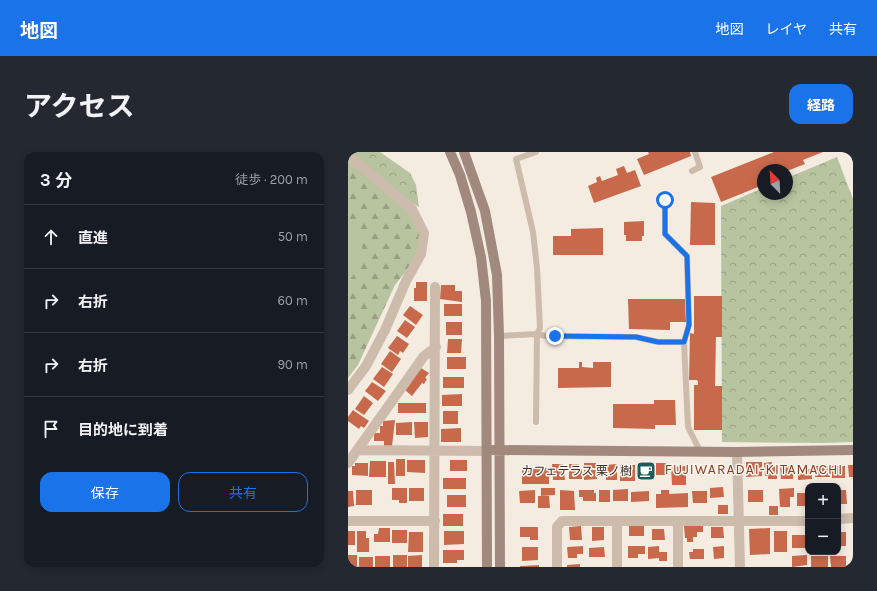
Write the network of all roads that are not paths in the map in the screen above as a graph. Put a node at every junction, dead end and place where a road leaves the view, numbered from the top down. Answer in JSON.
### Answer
{"nodes":[{"id":1,"x":450,"y":152,"type":"edge"},
{"id":2,"x":464,"y":152,"type":"edge"},
{"id":3,"x":536,"y":152,"type":"edge"},
{"id":4,"x":695,"y":152,"type":"edge"},
{"id":5,"x":348,"y":155,"type":"edge"},
{"id":6,"x":692,"y":170,"type":"dead end"},
{"id":7,"x":665,"y":200,"type":"dead end"},
{"id":8,"x":435,"y":287,"type":"dead end"},
{"id":9,"x":537,"y":334,"type":"junction"},
{"id":10,"x":499,"y":336,"type":"junction"},
{"id":11,"x":684,"y":342,"type":"junction"},
{"id":12,"x":436,"y":347,"type":"junction"},
{"id":13,"x":348,"y":390,"type":"edge"},
{"id":14,"x":536,"y":422,"type":"dead end"},
{"id":15,"x":357,"y":450,"type":"junction"},
{"id":16,"x":500,"y":450,"type":"junction"},
{"id":17,"x":853,"y":450,"type":"edge"},
{"id":18,"x":435,"y":451,"type":"junction"},
{"id":19,"x":488,"y":451,"type":"junction"},
{"id":20,"x":700,"y":451,"type":"junction"},
{"id":21,"x":737,"y":452,"type":"junction"},
{"id":22,"x":348,"y":463,"type":"edge"},
{"id":23,"x":853,"y":518,"type":"edge"},
{"id":24,"x":841,"y":519,"type":"edge"},
{"id":25,"x":348,"y":521,"type":"edge"},
{"id":26,"x":435,"y":521,"type":"junction"},
{"id":27,"x":617,"y":521,"type":"junction"},
{"id":28,"x":678,"y":521,"type":"junction"},
{"id":29,"x":739,"y":521,"type":"junction"},
{"id":30,"x":805,"y":521,"type":"edge"},
{"id":31,"x":434,"y":567,"type":"edge"},
{"id":32,"x":487,"y":567,"type":"edge"},
{"id":33,"x":500,"y":567,"type":"edge"},
{"id":34,"x":557,"y":567,"type":"edge"},
{"id":35,"x":617,"y":567,"type":"edge"},
{"id":36,"x":678,"y":567,"type":"edge"},
{"id":37,"x":740,"y":567,"type":"edge"}],
"edges":[{"from":1,"to":19,"type":"street"},
{"from":2,"to":10,"type":"street"},
{"from":3,"to":9,"type":"lane"},
{"from":4,"to":6,"type":"lane"},
{"from":5,"to":13,"type":"street"},
{"from":7,"to":11,"type":"lane"},
{"from":8,"to":12,"type":"street"},
{"from":9,"to":10,"type":"lane"},
{"from":9,"to":11,"type":"lane"},
{"from":9,"to":14,"type":"lane"},
{"from":10,"to":16,"type":"street"},
{"from":11,"to":20,"type":"lane"},
{"from":12,"to":15,"type":"street"},
{"from":12,"to":18,"type":"street"},
{"from":15,"to":18,"type":"street"},
{"from":15,"to":22,"type":"street"},
{"from":16,"to":19,"type":"street"},
{"from":16,"to":20,"type":"street"},
{"from":16,"to":33,"type":"street"},
{"from":17,"to":21,"type":"street"},
{"from":18,"to":19,"type":"street"},
{"from":18,"to":26,"type":"street"},
{"from":19,"to":32,"type":"street"},
{"from":20,"to":21,"type":"street"},
{"from":21,"to":29,"type":"street"},
{"from":23,"to":24,"type":"street"},
{"from":25,"to":26,"type":"street"},
{"from":26,"to":31,"type":"street"},
{"from":27,"to":28,"type":"street"},
{"from":27,"to":34,"type":"street"},
{"from":27,"to":35,"type":"street"},
{"from":28,"to":29,"type":"street"},
{"from":28,"to":36,"type":"street"},
{"from":29,"to":30,"type":"street"},
{"from":29,"to":37,"type":"street"}]}
